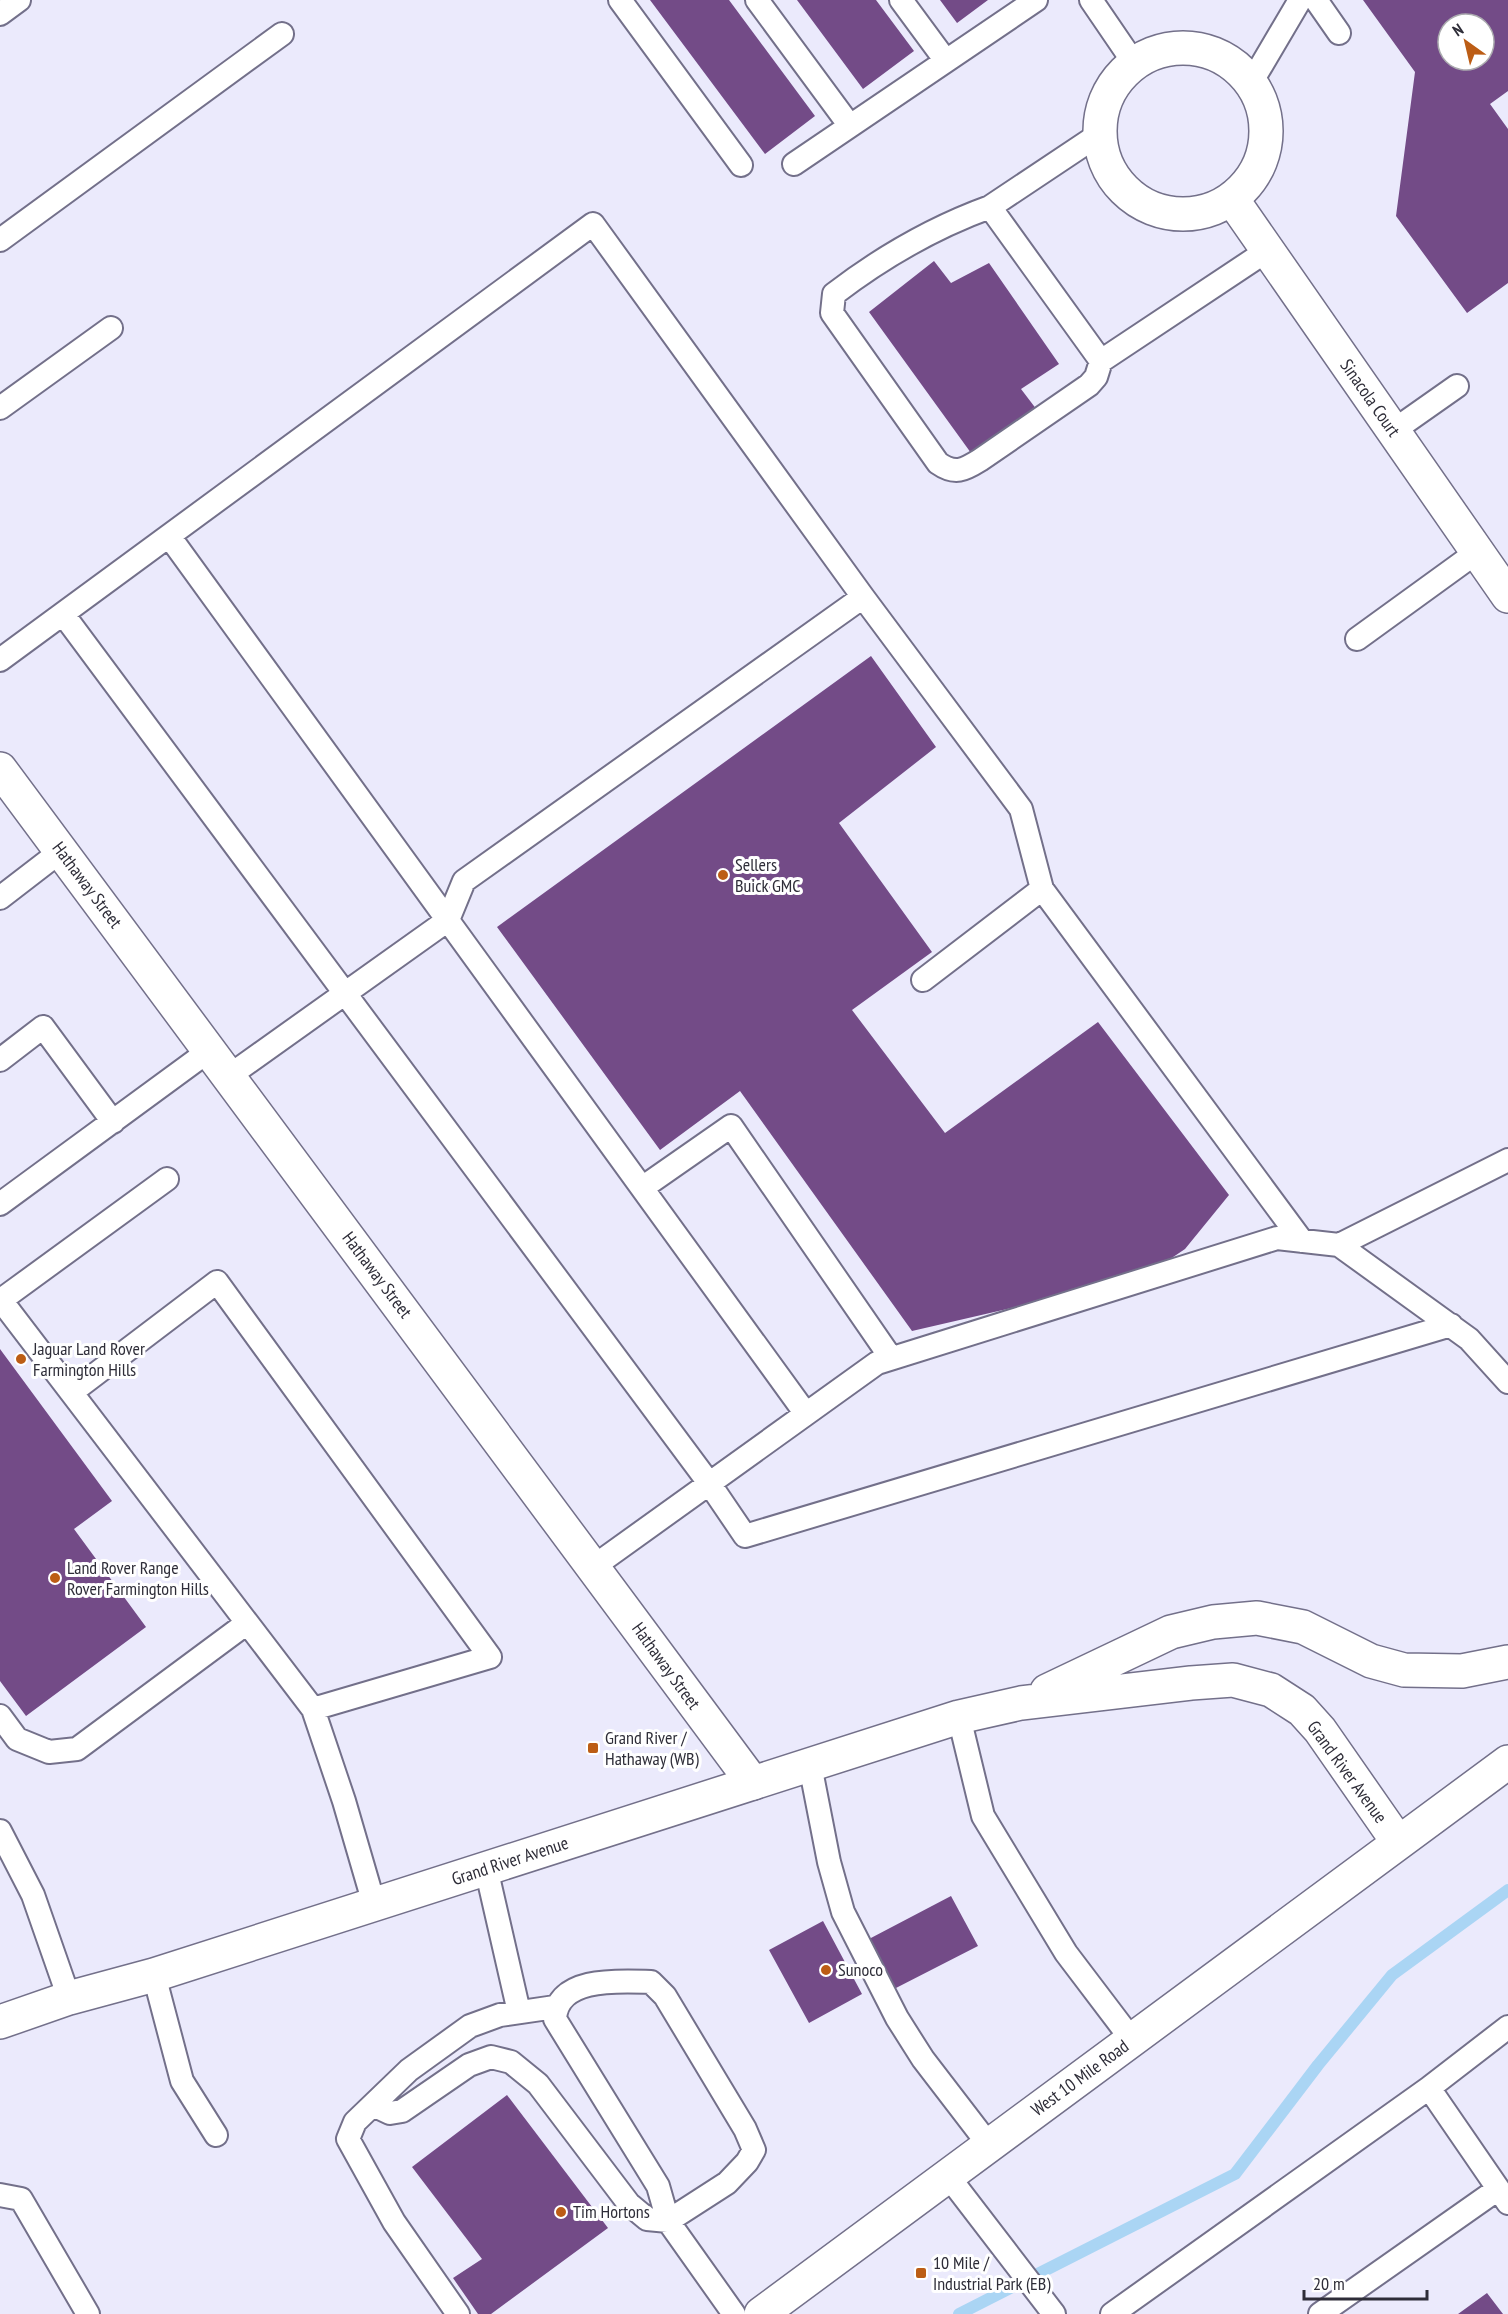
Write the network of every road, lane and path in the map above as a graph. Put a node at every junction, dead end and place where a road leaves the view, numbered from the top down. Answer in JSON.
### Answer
{"nodes":[{"id":1,"x":19,"y":0,"type":"edge"},
{"id":2,"x":620,"y":0,"type":"edge"},
{"id":3,"x":758,"y":0,"type":"edge"},
{"id":4,"x":901,"y":0,"type":"edge"},
{"id":5,"x":1036,"y":0,"type":"edge"},
{"id":6,"x":1091,"y":0,"type":"edge"},
{"id":7,"x":1300,"y":0,"type":"edge"},
{"id":8,"x":1316,"y":0,"type":"edge"},
{"id":9,"x":0,"y":14,"type":"edge"},
{"id":10,"x":1339,"y":33,"type":"dead end"},
{"id":11,"x":282,"y":34,"type":"dead end"},
{"id":12,"x":946,"y":61,"type":"junction"},
{"id":13,"x":1134,"y":63,"type":"junction"},
{"id":14,"x":1251,"y":83,"type":"junction"},
{"id":15,"x":850,"y":126,"type":"junction"},
{"id":16,"x":1101,"y":133,"type":"junction"},
{"id":17,"x":794,"y":164,"type":"dead end"},
{"id":18,"x":741,"y":165,"type":"dead end"},
{"id":19,"x":1232,"y":199,"type":"junction"},
{"id":20,"x":990,"y":207,"type":"junction"},
{"id":21,"x":0,"y":240,"type":"edge"},
{"id":22,"x":1268,"y":250,"type":"junction"},
{"id":23,"x":111,"y":328,"type":"dead end"},
{"id":24,"x":1101,"y":361,"type":"junction"},
{"id":25,"x":1457,"y":386,"type":"dead end"},
{"id":26,"x":0,"y":408,"type":"edge"},
{"id":27,"x":1393,"y":431,"type":"junction"},
{"id":28,"x":169,"y":536,"type":"junction"},
{"id":29,"x":1477,"y":552,"type":"junction"},
{"id":30,"x":1508,"y":596,"type":"edge"},
{"id":31,"x":863,"y":597,"type":"junction"},
{"id":32,"x":63,"y":614,"type":"junction"},
{"id":33,"x":1358,"y":639,"type":"dead end"},
{"id":34,"x":0,"y":660,"type":"edge"},
{"id":35,"x":0,"y":769,"type":"edge"},
{"id":36,"x":61,"y":851,"type":"junction"},
{"id":37,"x":1042,"y":889,"type":"junction"},
{"id":38,"x":0,"y":898,"type":"edge"},
{"id":39,"x":448,"y":920,"type":"junction"},
{"id":40,"x":923,"y":980,"type":"dead end"},
{"id":41,"x":344,"y":994,"type":"junction"},
{"id":42,"x":0,"y":1060,"type":"edge"},
{"id":43,"x":219,"y":1063,"type":"junction"},
{"id":44,"x":113,"y":1122,"type":"junction"},
{"id":45,"x":1508,"y":1160,"type":"edge"},
{"id":46,"x":167,"y":1179,"type":"dead end"},
{"id":47,"x":642,"y":1188,"type":"junction"},
{"id":48,"x":0,"y":1204,"type":"edge"},
{"id":49,"x":1302,"y":1241,"type":"junction"},
{"id":50,"x":1339,"y":1245,"type":"junction"},
{"id":51,"x":0,"y":1299,"type":"edge"},
{"id":52,"x":1451,"y":1326,"type":"junction"},
{"id":53,"x":891,"y":1358,"type":"junction"},
{"id":54,"x":1508,"y":1382,"type":"edge"},
{"id":55,"x":72,"y":1392,"type":"junction"},
{"id":56,"x":806,"y":1414,"type":"junction"},
{"id":57,"x":709,"y":1484,"type":"junction"},
{"id":58,"x":593,"y":1567,"type":"junction"},
{"id":59,"x":248,"y":1623,"type":"junction"},
{"id":60,"x":1508,"y":1662,"type":"edge"},
{"id":61,"x":1021,"y":1703,"type":"junction"},
{"id":62,"x":314,"y":1709,"type":"junction"},
{"id":63,"x":0,"y":1716,"type":"edge"},
{"id":64,"x":959,"y":1717,"type":"junction"},
{"id":65,"x":1508,"y":1762,"type":"edge"},
{"id":66,"x":810,"y":1765,"type":"junction"},
{"id":67,"x":753,"y":1783,"type":"junction"},
{"id":68,"x":0,"y":1831,"type":"edge"},
{"id":69,"x":1398,"y":1842,"type":"junction"},
{"id":70,"x":486,"y":1868,"type":"junction"},
{"id":71,"x":374,"y":1904,"type":"junction"},
{"id":72,"x":154,"y":1975,"type":"junction"},
{"id":73,"x":69,"y":1998,"type":"junction"},
{"id":74,"x":555,"y":2007,"type":"junction"},
{"id":75,"x":519,"y":2012,"type":"junction"},
{"id":76,"x":0,"y":2022,"type":"edge"},
{"id":77,"x":1508,"y":2027,"type":"edge"},
{"id":78,"x":1131,"y":2040,"type":"junction"},
{"id":79,"x":1429,"y":2088,"type":"junction"},
{"id":80,"x":373,"y":2105,"type":"junction"},
{"id":81,"x":216,"y":2135,"type":"dead end"},
{"id":82,"x":989,"y":2145,"type":"junction"},
{"id":83,"x":948,"y":2176,"type":"junction"},
{"id":84,"x":0,"y":2195,"type":"edge"},
{"id":85,"x":1503,"y":2196,"type":"edge"},
{"id":86,"x":668,"y":2221,"type":"junction"},
{"id":87,"x":88,"y":2314,"type":"edge"},
{"id":88,"x":458,"y":2314,"type":"edge"},
{"id":89,"x":734,"y":2314,"type":"edge"},
{"id":90,"x":761,"y":2314,"type":"edge"},
{"id":91,"x":1054,"y":2314,"type":"edge"},
{"id":92,"x":1112,"y":2314,"type":"edge"},
{"id":93,"x":1320,"y":2314,"type":"edge"}],
"edges":[{"from":1,"to":9,"type":"lane"},
{"from":2,"to":18,"type":"lane"},
{"from":3,"to":15,"type":"lane"},
{"from":4,"to":12,"type":"lane"},
{"from":5,"to":12,"type":"lane"},
{"from":6,"to":13,"type":"lane"},
{"from":7,"to":14,"type":"lane"},
{"from":8,"to":10,"type":"lane"},
{"from":11,"to":21,"type":"lane"},
{"from":12,"to":15,"type":"lane"},
{"from":13,"to":14,"type":"main road"},
{"from":13,"to":16,"type":"main road"},
{"from":14,"to":19,"type":"main road"},
{"from":15,"to":17,"type":"lane"},
{"from":16,"to":19,"type":"main road"},
{"from":16,"to":20,"type":"lane"},
{"from":19,"to":22,"type":"main road","name":"Sinacola Court"},
{"from":20,"to":24,"type":"lane"},
{"from":20,"to":24,"type":"lane"},
{"from":22,"to":24,"type":"lane"},
{"from":22,"to":27,"type":"main road","name":"Sinacola Court"},
{"from":23,"to":26,"type":"lane"},
{"from":25,"to":27,"type":"lane"},
{"from":27,"to":29,"type":"main road","name":"Sinacola Court"},
{"from":28,"to":31,"type":"lane"},
{"from":28,"to":32,"type":"lane"},
{"from":28,"to":39,"type":"lane"},
{"from":29,"to":30,"type":"main road","name":"Sinacola Court"},
{"from":29,"to":33,"type":"lane"},
{"from":31,"to":37,"type":"lane"},
{"from":31,"to":39,"type":"lane"},
{"from":32,"to":34,"type":"lane"},
{"from":32,"to":41,"type":"lane"},
{"from":35,"to":36,"type":"main road","name":"Hathaway Street"},
{"from":36,"to":38,"type":"lane"},
{"from":36,"to":43,"type":"main road","name":"Hathaway Street"},
{"from":37,"to":40,"type":"lane"},
{"from":37,"to":49,"type":"lane"},
{"from":39,"to":41,"type":"lane"},
{"from":39,"to":47,"type":"lane"},
{"from":41,"to":43,"type":"lane"},
{"from":41,"to":57,"type":"lane"},
{"from":42,"to":44,"type":"lane"},
{"from":43,"to":44,"type":"lane"},
{"from":43,"to":58,"type":"main road","name":"Hathaway Street"},
{"from":44,"to":48,"type":"lane"},
{"from":45,"to":50,"type":"lane"},
{"from":46,"to":51,"type":"lane"},
{"from":47,"to":53,"type":"lane"},
{"from":47,"to":56,"type":"lane"},
{"from":49,"to":50,"type":"lane"},
{"from":49,"to":53,"type":"lane"},
{"from":50,"to":52,"type":"lane"},
{"from":51,"to":55,"type":"lane"},
{"from":52,"to":54,"type":"lane"},
{"from":52,"to":57,"type":"lane"},
{"from":53,"to":56,"type":"lane"},
{"from":55,"to":59,"type":"lane"},
{"from":55,"to":62,"type":"lane"},
{"from":56,"to":57,"type":"lane"},
{"from":57,"to":58,"type":"lane"},
{"from":58,"to":67,"type":"main road","name":"Hathaway Street"},
{"from":59,"to":62,"type":"lane"},
{"from":59,"to":63,"type":"lane"},
{"from":60,"to":61,"type":"main road","name":"Grand River Avenue"},
{"from":61,"to":64,"type":"main road","name":"Grand River Avenue"},
{"from":61,"to":69,"type":"main road","name":"Grand River Avenue"},
{"from":62,"to":71,"type":"lane"},
{"from":64,"to":66,"type":"main road","name":"Grand River Avenue"},
{"from":64,"to":78,"type":"lane"},
{"from":65,"to":69,"type":"main road","name":"Grand River Avenue"},
{"from":66,"to":67,"type":"main road","name":"Grand River Avenue"},
{"from":66,"to":82,"type":"lane"},
{"from":67,"to":70,"type":"main road","name":"Grand River Avenue"},
{"from":68,"to":73,"type":"lane"},
{"from":69,"to":78,"type":"main road","name":"West 10 Mile Road"},
{"from":70,"to":71,"type":"main road","name":"Grand River Avenue"},
{"from":70,"to":75,"type":"lane"},
{"from":71,"to":72,"type":"main road","name":"Grand River Avenue"},
{"from":72,"to":73,"type":"main road","name":"Grand River Avenue"},
{"from":72,"to":81,"type":"lane"},
{"from":73,"to":76,"type":"main road","name":"Grand River Avenue"},
{"from":74,"to":75,"type":"lane"},
{"from":74,"to":86,"type":"lane"},
{"from":74,"to":86,"type":"lane"},
{"from":75,"to":80,"type":"lane"},
{"from":77,"to":79,"type":"lane"},
{"from":78,"to":82,"type":"main road","name":"West 10 Mile Road"},
{"from":79,"to":85,"type":"lane"},
{"from":79,"to":92,"type":"lane"},
{"from":80,"to":86,"type":"lane"},
{"from":80,"to":88,"type":"lane"},
{"from":82,"to":83,"type":"main road","name":"West 10 Mile Road"},
{"from":83,"to":90,"type":"main road","name":"West 10 Mile Road"},
{"from":83,"to":91,"type":"lane"},
{"from":84,"to":87,"type":"lane"},
{"from":85,"to":93,"type":"lane"},
{"from":86,"to":89,"type":"lane"}]}
